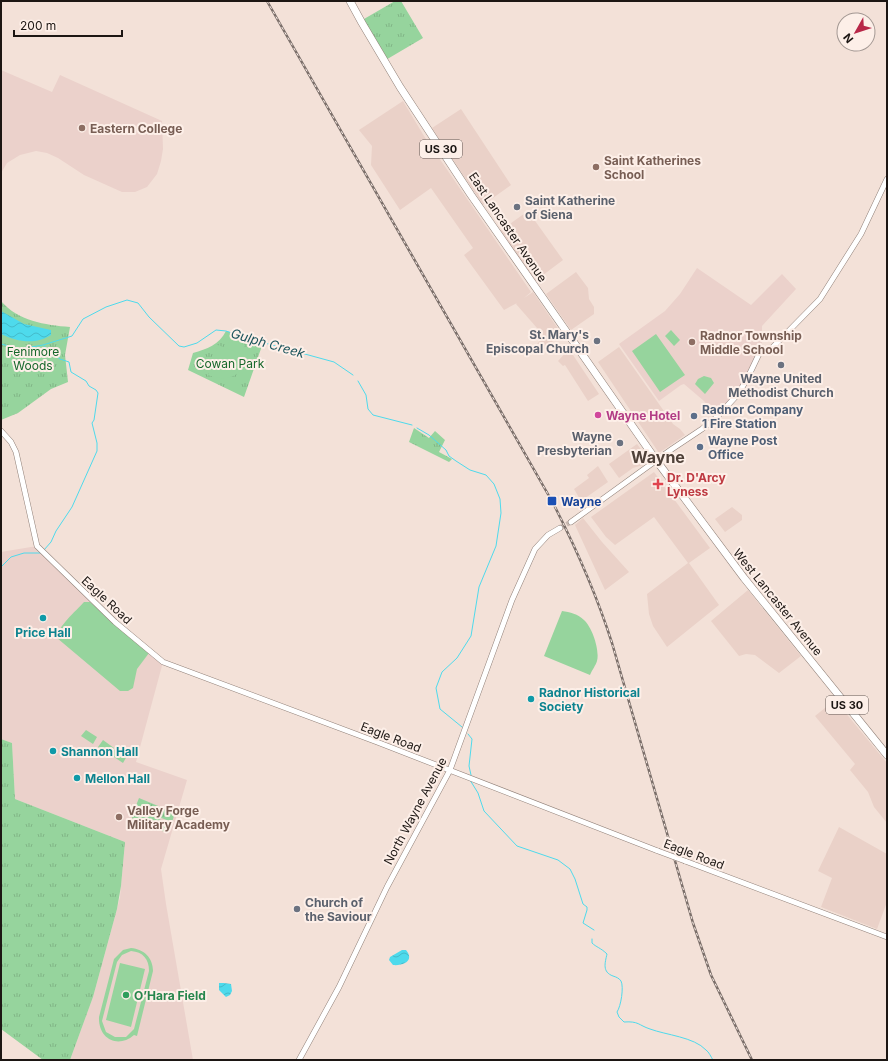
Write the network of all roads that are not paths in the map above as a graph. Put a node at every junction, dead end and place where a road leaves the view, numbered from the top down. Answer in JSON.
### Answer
{"nodes":[{"id":1,"x":350,"y":1,"type":"edge"},
{"id":2,"x":887,"y":180,"type":"edge"},
{"id":3,"x":1,"y":431,"type":"edge"},
{"id":4,"x":656,"y":460,"type":"junction"},
{"id":5,"x":571,"y":522,"type":"tunnel mouth"},
{"id":6,"x":560,"y":528,"type":"tunnel mouth"},
{"id":7,"x":887,"y":755,"type":"edge"},
{"id":8,"x":450,"y":770,"type":"junction"},
{"id":9,"x":887,"y":937,"type":"edge"},
{"id":10,"x":299,"y":1060,"type":"edge"}],
"edges":[{"from":1,"to":4,"type":"highway","name":"East Lancaster Avenue","number":"US 30"},
{"from":2,"to":4,"type":"street"},
{"from":3,"to":8,"type":"street","name":"Eagle Road"},
{"from":4,"to":5,"type":"street"},
{"from":4,"to":7,"type":"highway","name":"West Lancaster Avenue","number":"US 30"},
{"from":6,"to":8,"type":"street","name":"North Wayne Avenue"},
{"from":8,"to":9,"type":"street","name":"Eagle Road","bridge":true},
{"from":8,"to":10,"type":"street","name":"North Wayne Avenue"}]}
